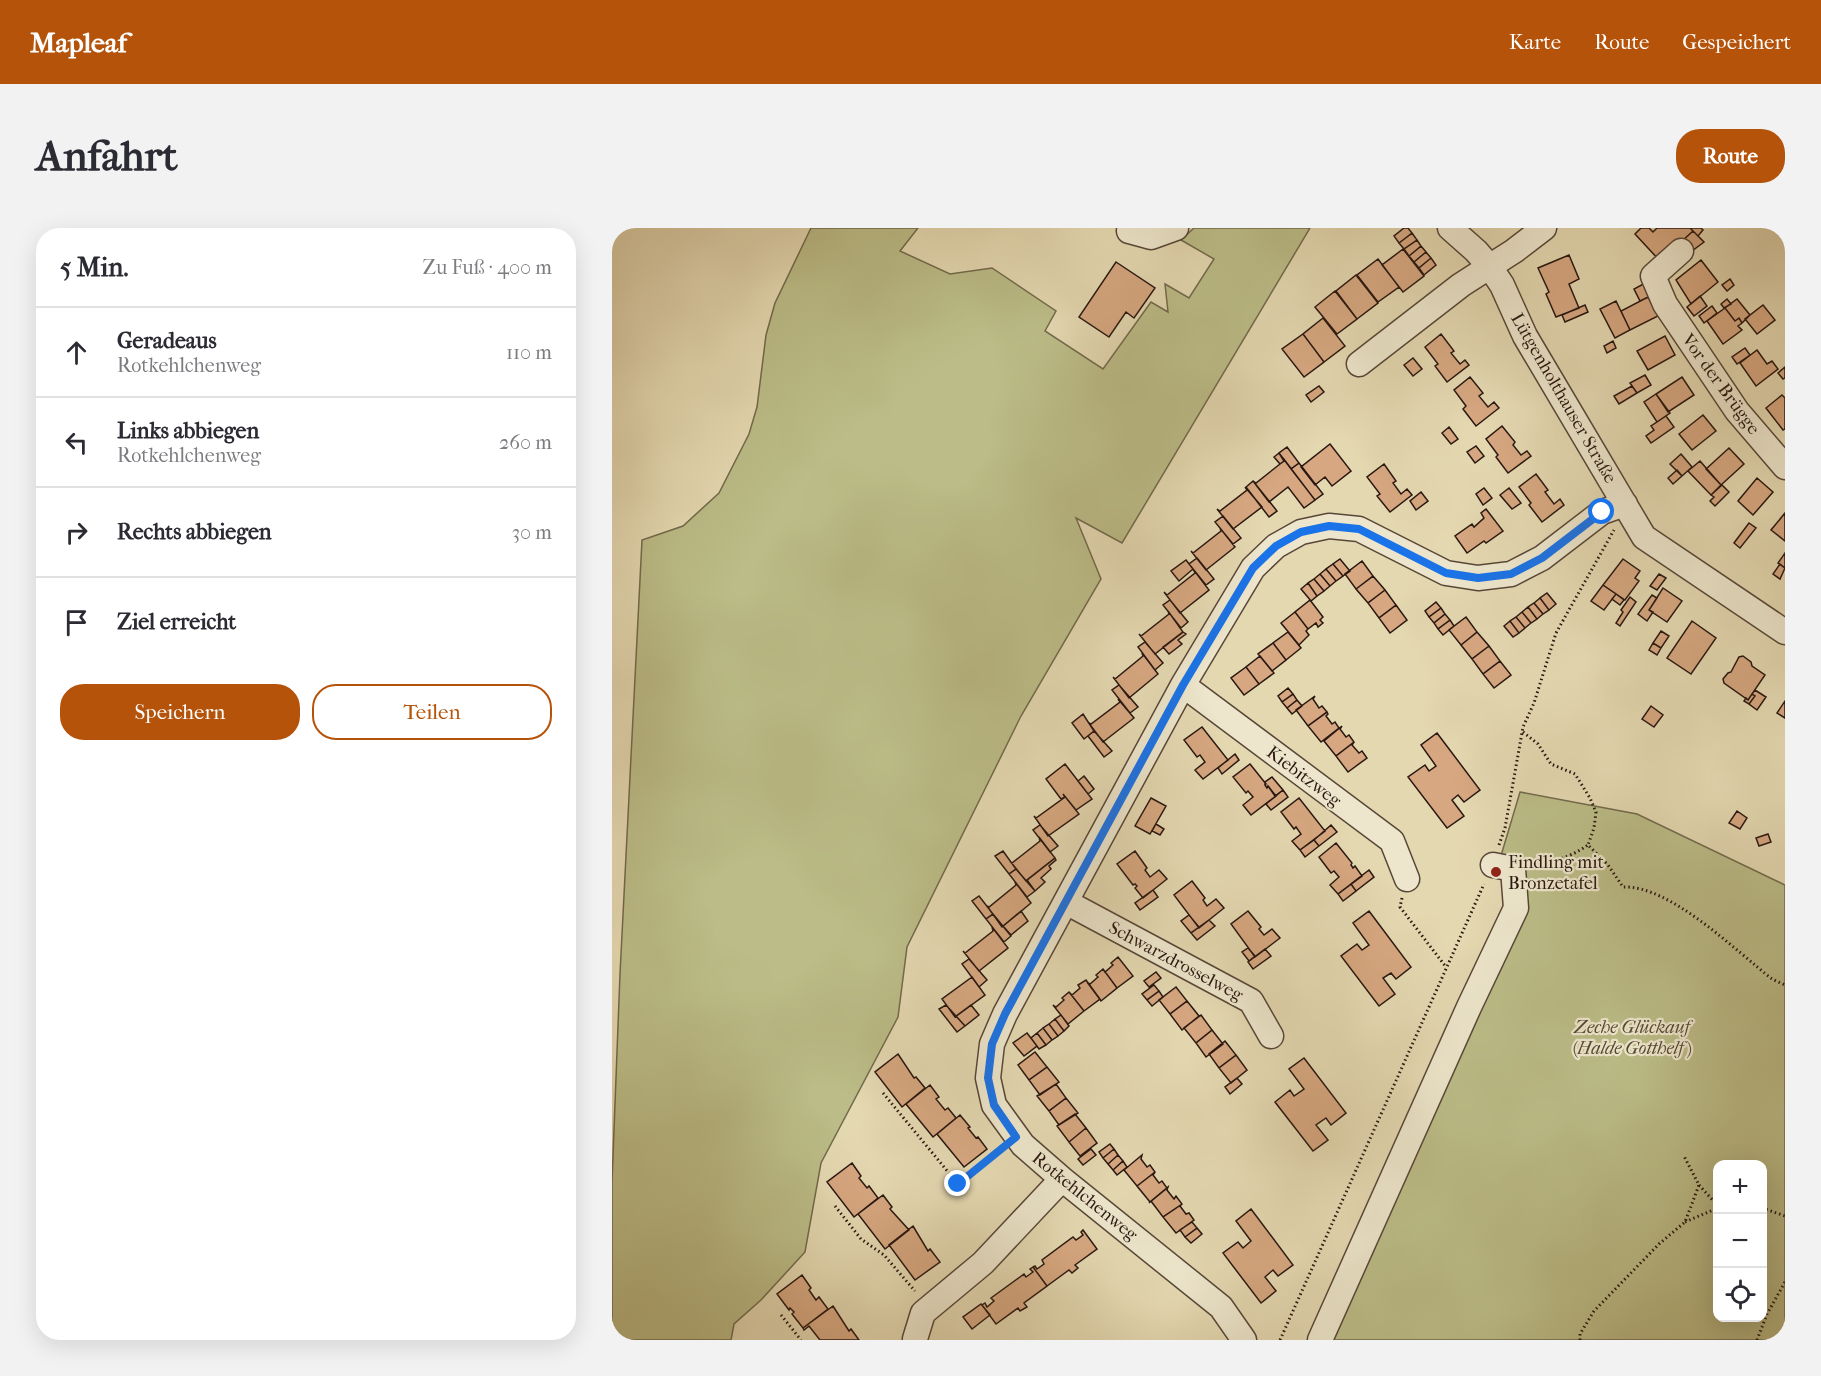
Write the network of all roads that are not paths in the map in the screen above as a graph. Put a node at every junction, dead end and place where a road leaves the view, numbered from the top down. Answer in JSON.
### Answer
{"nodes":[{"id":1,"x":1176,"y":228,"type":"edge"},
{"id":2,"x":1450,"y":228,"type":"edge"},
{"id":3,"x":1544,"y":228,"type":"edge"},
{"id":4,"x":1129,"y":231,"type":"dead end"},
{"id":5,"x":1681,"y":251,"type":"dead end"},
{"id":6,"x":1490,"y":267,"type":"junction"},
{"id":7,"x":1359,"y":364,"type":"dead end"},
{"id":8,"x":1785,"y":466,"type":"edge"},
{"id":9,"x":1625,"y":504,"type":"junction"},
{"id":10,"x":1785,"y":632,"type":"edge"},
{"id":11,"x":1183,"y":685,"type":"junction"},
{"id":12,"x":1503,"y":867,"type":"road end"},
{"id":13,"x":1407,"y":879,"type":"road end"},
{"id":14,"x":1066,"y":902,"type":"junction"},
{"id":15,"x":1271,"y":1036,"type":"dead end"},
{"id":16,"x":1062,"y":1179,"type":"junction"},
{"id":17,"x":915,"y":1338,"type":"dead end"},
{"id":18,"x":1244,"y":1340,"type":"edge"},
{"id":19,"x":1320,"y":1340,"type":"edge"}],
"edges":[{"from":1,"to":4,"type":"street"},
{"from":2,"to":6,"type":"street","name":"Lütgenholthauser Straße"},
{"from":3,"to":6,"type":"street"},
{"from":5,"to":8,"type":"street","name":"Vor der Brügge"},
{"from":6,"to":7,"type":"street"},
{"from":6,"to":9,"type":"street","name":"Lütgenholthauser Straße"},
{"from":9,"to":10,"type":"street","name":"Lütgenholthauser Straße"},
{"from":9,"to":11,"type":"street","name":"Rotkehlchenweg"},
{"from":11,"to":13,"type":"street","name":"Kiebitzweg"},
{"from":11,"to":14,"type":"street","name":"Rotkehlchenweg"},
{"from":12,"to":19,"type":"street"},
{"from":14,"to":15,"type":"street","name":"Schwarzdrosselweg"},
{"from":14,"to":16,"type":"street","name":"Rotkehlchenweg"},
{"from":16,"to":17,"type":"street"},
{"from":16,"to":18,"type":"street","name":"Rotkehlchenweg"}]}
